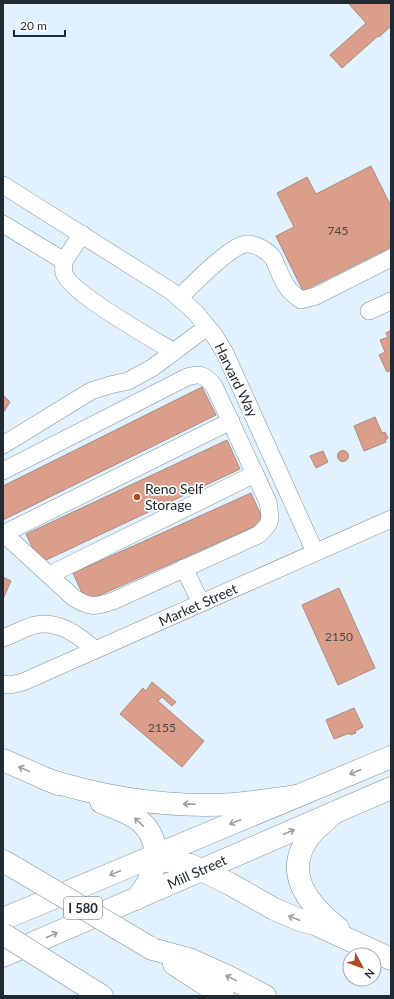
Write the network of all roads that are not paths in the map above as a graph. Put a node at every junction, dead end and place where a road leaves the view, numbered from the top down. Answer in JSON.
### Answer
{"nodes":[{"id":1,"x":3,"y":185,"type":"edge"},
{"id":2,"x":3,"y":224,"type":"edge"},
{"id":3,"x":82,"y":234,"type":"junction"},
{"id":4,"x":391,"y":258,"type":"edge"},
{"id":5,"x":64,"y":261,"type":"junction"},
{"id":6,"x":179,"y":298,"type":"junction"},
{"id":7,"x":391,"y":301,"type":"edge"},
{"id":8,"x":369,"y":311,"type":"dead end"},
{"id":9,"x":207,"y":327,"type":"junction"},
{"id":10,"x":174,"y":352,"type":"junction"},
{"id":11,"x":231,"y":421,"type":"junction"},
{"id":12,"x":3,"y":445,"type":"edge"},
{"id":13,"x":3,"y":470,"type":"edge"},
{"id":14,"x":255,"y":474,"type":"junction"},
{"id":15,"x":391,"y":519,"type":"edge"},
{"id":16,"x":3,"y":533,"type":"edge"},
{"id":17,"x":315,"y":552,"type":"junction"},
{"id":18,"x":184,"y":568,"type":"junction"},
{"id":19,"x":49,"y":575,"type":"junction"},
{"id":20,"x":201,"y":603,"type":"junction"},
{"id":21,"x":3,"y":638,"type":"edge"},
{"id":22,"x":95,"y":650,"type":"junction"},
{"id":23,"x":3,"y":684,"type":"edge"},
{"id":24,"x":391,"y":757,"type":"edge"},
{"id":25,"x":3,"y":760,"type":"edge"},
{"id":26,"x":45,"y":779,"type":"junction"},
{"id":27,"x":391,"y":788,"type":"edge"},
{"id":28,"x":297,"y":796,"type":"junction"},
{"id":29,"x":334,"y":813,"type":"junction"},
{"id":30,"x":151,"y":859,"type":"junction"},
{"id":31,"x":10,"y":865,"type":"edge"},
{"id":32,"x":202,"y":870,"type":"junction"},
{"id":33,"x":136,"y":898,"type":"junction"},
{"id":34,"x":3,"y":919,"type":"edge"},
{"id":35,"x":3,"y":934,"type":"edge"},
{"id":36,"x":357,"y":943,"type":"junction"},
{"id":37,"x":150,"y":948,"type":"junction"},
{"id":38,"x":3,"y":956,"type":"edge"},
{"id":39,"x":391,"y":960,"type":"edge"},
{"id":40,"x":95,"y":992,"type":"edge"},
{"id":41,"x":223,"y":996,"type":"edge"},
{"id":42,"x":265,"y":996,"type":"edge"}],
"edges":[{"from":1,"to":3,"type":"street","name":"Harvard Way"},
{"from":2,"to":5,"type":"street"},
{"from":3,"to":5,"type":"street"},
{"from":3,"to":6,"type":"street","name":"Harvard Way"},
{"from":4,"to":6,"type":"street"},
{"from":5,"to":10,"type":"street"},
{"from":6,"to":9,"type":"street","name":"Harvard Way"},
{"from":7,"to":8,"type":"street"},
{"from":9,"to":10,"type":"street"},
{"from":9,"to":17,"type":"street","name":"Harvard Way"},
{"from":10,"to":12,"type":"street"},
{"from":11,"to":13,"type":"street"},
{"from":11,"to":14,"type":"street"},
{"from":11,"to":16,"type":"street"},
{"from":14,"to":18,"type":"street"},
{"from":14,"to":19,"type":"street"},
{"from":15,"to":17,"type":"street","name":"Market Street"},
{"from":16,"to":19,"type":"street"},
{"from":17,"to":20,"type":"street","name":"Market Street"},
{"from":18,"to":19,"type":"street"},
{"from":18,"to":20,"type":"street"},
{"from":20,"to":22,"type":"street","name":"Market Street"},
{"from":21,"to":22,"type":"street"},
{"from":22,"to":23,"type":"street","name":"Market Street"},
{"from":24,"to":28,"type":"main road","one_way":true},
{"from":26,"to":25,"type":"main road","one_way":true},
{"from":28,"to":26,"type":"main road","one_way":true},
{"from":30,"to":26,"type":"main road","one_way":true},
{"from":27,"to":29,"type":"main road","name":"Mill Street"},
{"from":28,"to":30,"type":"main road","one_way":true},
{"from":32,"to":29,"type":"main road","name":"Mill Street","one_way":true},
{"from":29,"to":36,"type":"main road"},
{"from":30,"to":32,"type":"main road"},
{"from":30,"to":33,"type":"main road"},
{"from":30,"to":34,"type":"main road","one_way":true},
{"from":31,"to":37,"type":"main road","number":"I 580","bridge":true},
{"from":32,"to":33,"type":"main road","name":"Mill Street"},
{"from":36,"to":32,"type":"main road","one_way":true},
{"from":38,"to":33,"type":"main road","name":"Mill Street","one_way":true},
{"from":35,"to":40,"type":"main road","bridge":true},
{"from":36,"to":39,"type":"main road"},
{"from":37,"to":41,"type":"main road","number":"I 580"},
{"from":42,"to":37,"type":"main road","one_way":true}]}
